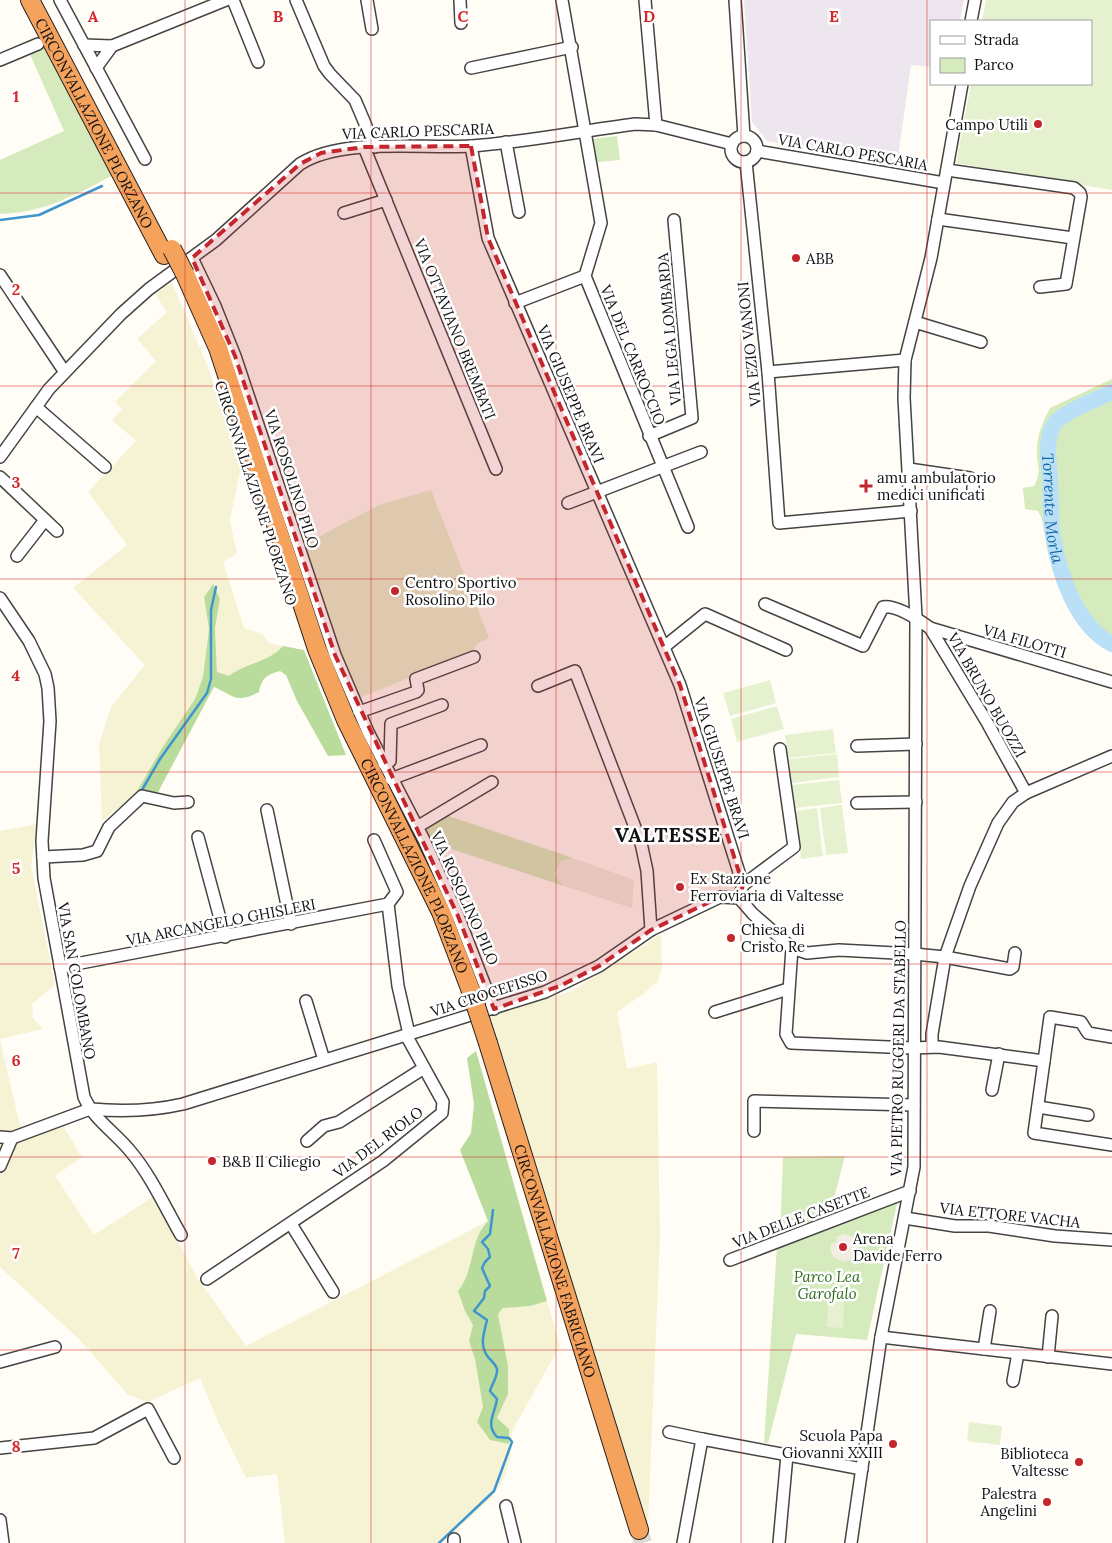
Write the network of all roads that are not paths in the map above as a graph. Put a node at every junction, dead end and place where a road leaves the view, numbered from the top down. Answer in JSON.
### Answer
{"nodes":[{"id":1,"x":30,"y":0,"type":"edge"},
{"id":2,"x":40,"y":0,"type":"edge"},
{"id":3,"x":60,"y":0,"type":"edge"},
{"id":4,"x":226,"y":0,"type":"edge"},
{"id":5,"x":233,"y":0,"type":"edge"},
{"id":6,"x":296,"y":0,"type":"edge"},
{"id":7,"x":367,"y":0,"type":"edge"},
{"id":8,"x":460,"y":0,"type":"edge"},
{"id":9,"x":562,"y":0,"type":"edge"},
{"id":10,"x":645,"y":0,"type":"edge"},
{"id":11,"x":735,"y":0,"type":"edge"},
{"id":12,"x":975,"y":0,"type":"edge"},
{"id":13,"x":972,"y":20,"type":"edge"},
{"id":14,"x":461,"y":23,"type":"dead end"},
{"id":15,"x":372,"y":29,"type":"dead end"},
{"id":16,"x":38,"y":44,"type":"dead end"},
{"id":17,"x":84,"y":46,"type":"junction"},
{"id":18,"x":112,"y":46,"type":"junction"},
{"id":19,"x":572,"y":47,"type":"junction"},
{"id":20,"x":0,"y":60,"type":"edge"},
{"id":21,"x":258,"y":62,"type":"dead end"},
{"id":22,"x":96,"y":68,"type":"junction"},
{"id":23,"x":471,"y":68,"type":"dead end"},
{"id":24,"x":962,"y":85,"type":"edge"},
{"id":25,"x":656,"y":125,"type":"junction"},
{"id":26,"x":585,"y":131,"type":"junction"},
{"id":27,"x":744,"y":136,"type":"junction"},
{"id":28,"x":506,"y":142,"type":"junction"},
{"id":29,"x":732,"y":144,"type":"junction"},
{"id":30,"x":471,"y":146,"type":"junction"},
{"id":31,"x":369,"y":147,"type":"junction"},
{"id":32,"x":757,"y":151,"type":"junction"},
{"id":33,"x":145,"y":159,"type":"dead end"},
{"id":34,"x":746,"y":162,"type":"junction"},
{"id":35,"x":947,"y":170,"type":"junction"},
{"id":36,"x":944,"y":183,"type":"junction"},
{"id":37,"x":386,"y":200,"type":"junction"},
{"id":38,"x":520,"y":212,"type":"dead end"},
{"id":39,"x":344,"y":213,"type":"dead end"},
{"id":40,"x":938,"y":219,"type":"junction"},
{"id":41,"x":674,"y":220,"type":"dead end"},
{"id":42,"x":1073,"y":238,"type":"junction"},
{"id":43,"x":168,"y":252,"type":"junction"},
{"id":44,"x":192,"y":258,"type":"junction"},
{"id":45,"x":0,"y":275,"type":"edge"},
{"id":46,"x":585,"y":276,"type":"junction"},
{"id":47,"x":1040,"y":286,"type":"dead end"},
{"id":48,"x":515,"y":303,"type":"junction"},
{"id":49,"x":915,"y":322,"type":"junction"},
{"id":50,"x":981,"y":342,"type":"dead end"},
{"id":51,"x":905,"y":360,"type":"junction"},
{"id":52,"x":64,"y":371,"type":"junction"},
{"id":53,"x":768,"y":372,"type":"junction"},
{"id":54,"x":36,"y":407,"type":"junction"},
{"id":55,"x":649,"y":436,"type":"junction"},
{"id":56,"x":701,"y":452,"type":"dead end"},
{"id":57,"x":0,"y":456,"type":"edge"},
{"id":58,"x":662,"y":465,"type":"junction"},
{"id":59,"x":105,"y":467,"type":"dead end"},
{"id":60,"x":496,"y":469,"type":"dead end"},
{"id":61,"x":909,"y":469,"type":"junction"},
{"id":62,"x":0,"y":477,"type":"edge"},
{"id":63,"x":596,"y":491,"type":"junction"},
{"id":64,"x":972,"y":492,"type":"dead end"},
{"id":65,"x":568,"y":503,"type":"dead end"},
{"id":66,"x":912,"y":511,"type":"junction"},
{"id":67,"x":45,"y":520,"type":"junction"},
{"id":68,"x":688,"y":527,"type":"dead end"},
{"id":69,"x":57,"y":531,"type":"dead end"},
{"id":70,"x":17,"y":556,"type":"dead end"},
{"id":71,"x":0,"y":598,"type":"edge"},
{"id":72,"x":765,"y":604,"type":"dead end"},
{"id":73,"x":916,"y":617,"type":"junction"},
{"id":74,"x":930,"y":628,"type":"junction"},
{"id":75,"x":664,"y":647,"type":"junction"},
{"id":76,"x":786,"y":650,"type":"dead end"},
{"id":77,"x":474,"y":657,"type":"dead end"},
{"id":78,"x":1112,"y":682,"type":"edge"},
{"id":79,"x":538,"y":686,"type":"dead end"},
{"id":80,"x":442,"y":705,"type":"dead end"},
{"id":81,"x":359,"y":712,"type":"junction"},
{"id":82,"x":916,"y":744,"type":"junction"},
{"id":83,"x":481,"y":745,"type":"dead end"},
{"id":84,"x":857,"y":746,"type":"dead end"},
{"id":85,"x":780,"y":749,"type":"dead end"},
{"id":86,"x":1112,"y":756,"type":"edge"},
{"id":87,"x":384,"y":764,"type":"junction"},
{"id":88,"x":391,"y":779,"type":"junction"},
{"id":89,"x":492,"y":782,"type":"dead end"},
{"id":90,"x":1026,"y":793,"type":"junction"},
{"id":91,"x":188,"y":802,"type":"dead end"},
{"id":92,"x":916,"y":802,"type":"junction"},
{"id":93,"x":858,"y":803,"type":"dead end"},
{"id":94,"x":267,"y":810,"type":"dead end"},
{"id":95,"x":417,"y":827,"type":"junction"},
{"id":96,"x":198,"y":837,"type":"dead end"},
{"id":97,"x":374,"y":840,"type":"dead end"},
{"id":98,"x":42,"y":857,"type":"junction"},
{"id":99,"x":743,"y":885,"type":"junction"},
{"id":100,"x":738,"y":898,"type":"junction"},
{"id":101,"x":388,"y":904,"type":"junction"},
{"id":102,"x":292,"y":924,"type":"junction"},
{"id":103,"x":650,"y":930,"type":"junction"},
{"id":104,"x":225,"y":937,"type":"junction"},
{"id":105,"x":792,"y":948,"type":"junction"},
{"id":106,"x":1015,"y":952,"type":"dead end"},
{"id":107,"x":914,"y":954,"type":"junction"},
{"id":108,"x":945,"y":957,"type":"junction"},
{"id":109,"x":60,"y":967,"type":"junction"},
{"id":110,"x":788,"y":989,"type":"junction"},
{"id":111,"x":467,"y":994,"type":"joint"},
{"id":112,"x":306,"y":1001,"type":"dead end"},
{"id":113,"x":494,"y":1009,"type":"junction"},
{"id":114,"x":715,"y":1012,"type":"dead end"},
{"id":115,"x":407,"y":1034,"type":"junction"},
{"id":116,"x":914,"y":1034,"type":"junction"},
{"id":117,"x":932,"y":1034,"type":"junction"},
{"id":118,"x":1112,"y":1037,"type":"edge"},
{"id":119,"x":932,"y":1046,"type":"junction"},
{"id":120,"x":913,"y":1048,"type":"junction"},
{"id":121,"x":998,"y":1054,"type":"junction"},
{"id":122,"x":324,"y":1060,"type":"junction"},
{"id":123,"x":1044,"y":1061,"type":"junction"},
{"id":124,"x":424,"y":1068,"type":"junction"},
{"id":125,"x":992,"y":1090,"type":"dead end"},
{"id":126,"x":914,"y":1104,"type":"junction"},
{"id":127,"x":1038,"y":1107,"type":"junction"},
{"id":128,"x":90,"y":1109,"type":"junction"},
{"id":129,"x":1088,"y":1115,"type":"dead end"},
{"id":130,"x":754,"y":1131,"type":"dead end"},
{"id":131,"x":6,"y":1138,"type":"edge"},
{"id":132,"x":307,"y":1142,"type":"dead end"},
{"id":133,"x":1112,"y":1146,"type":"edge"},
{"id":134,"x":0,"y":1166,"type":"edge"},
{"id":135,"x":910,"y":1191,"type":"junction"},
{"id":136,"x":905,"y":1218,"type":"junction"},
{"id":137,"x":291,"y":1224,"type":"junction"},
{"id":138,"x":181,"y":1235,"type":"dead end"},
{"id":139,"x":1112,"y":1240,"type":"edge"},
{"id":140,"x":730,"y":1260,"type":"dead end"},
{"id":141,"x":207,"y":1279,"type":"dead end"},
{"id":142,"x":333,"y":1292,"type":"dead end"},
{"id":143,"x":990,"y":1311,"type":"dead end"},
{"id":144,"x":1052,"y":1316,"type":"dead end"},
{"id":145,"x":881,"y":1337,"type":"junction"},
{"id":146,"x":55,"y":1347,"type":"dead end"},
{"id":147,"x":984,"y":1349,"type":"junction"},
{"id":148,"x":1018,"y":1353,"type":"junction"},
{"id":149,"x":1048,"y":1357,"type":"junction"},
{"id":150,"x":0,"y":1362,"type":"edge"},
{"id":151,"x":1112,"y":1364,"type":"edge"},
{"id":152,"x":1013,"y":1381,"type":"dead end"},
{"id":153,"x":669,"y":1432,"type":"dead end"},
{"id":154,"x":16,"y":1434,"type":"dead end"},
{"id":155,"x":702,"y":1438,"type":"junction"},
{"id":156,"x":19,"y":1446,"type":"junction"},
{"id":157,"x":0,"y":1448,"type":"edge"},
{"id":158,"x":787,"y":1455,"type":"junction"},
{"id":159,"x":174,"y":1458,"type":"dead end"},
{"id":160,"x":862,"y":1469,"type":"junction"},
{"id":161,"x":506,"y":1506,"type":"dead end"},
{"id":162,"x":0,"y":1520,"type":"edge"},
{"id":163,"x":635,"y":1531,"type":"tunnel mouth"},
{"id":164,"x":3,"y":1543,"type":"edge"},
{"id":165,"x":515,"y":1543,"type":"edge"},
{"id":166,"x":683,"y":1543,"type":"edge"},
{"id":167,"x":779,"y":1543,"type":"edge"},
{"id":168,"x":851,"y":1543,"type":"edge"}],
"edges":[{"from":1,"to":43,"type":"highway","name":"CIRCONVALLAZIONE PLORZANO"},
{"from":2,"to":43,"type":"highway","name":"CIRCONVALLAZIONE PLORZANO"},
{"from":3,"to":17,"type":"street"},
{"from":4,"to":18,"type":"street"},
{"from":5,"to":21,"type":"street"},
{"from":6,"to":31,"type":"street","name":"VIA OTTAVIANO BREMBATI"},
{"from":7,"to":15,"type":"street"},
{"from":8,"to":14,"type":"street"},
{"from":9,"to":19,"type":"street","name":"VIA DEL CARROCCIO"},
{"from":10,"to":25,"type":"street"},
{"from":11,"to":27,"type":"street"},
{"from":12,"to":13,"type":"street"},
{"from":16,"to":20,"type":"street"},
{"from":17,"to":18,"type":"street"},
{"from":17,"to":22,"type":"street"},
{"from":18,"to":22,"type":"street"},
{"from":19,"to":23,"type":"street"},
{"from":19,"to":26,"type":"street","name":"VIA DEL CARROCCIO"},
{"from":22,"to":33,"type":"street"},
{"from":24,"to":35,"type":"street","name":"VIA PIETRO RUGGERI DA STABELLO"},
{"from":25,"to":26,"type":"street","name":"VIA CARLO PESCARIA"},
{"from":25,"to":29,"type":"street","name":"VIA CARLO PESCARIA"},
{"from":26,"to":28,"type":"street","name":"VIA CARLO PESCARIA"},
{"from":26,"to":46,"type":"street","name":"VIA DEL CARROCCIO"},
{"from":27,"to":29,"type":"street"},
{"from":27,"to":32,"type":"street","name":"VIA CARLO PESCARIA"},
{"from":28,"to":30,"type":"street","name":"VIA CARLO PESCARIA"},
{"from":28,"to":38,"type":"street"},
{"from":29,"to":34,"type":"street"},
{"from":30,"to":31,"type":"street","name":"VIA CARLO PESCARIA"},
{"from":30,"to":48,"type":"street","name":"VIA GIUSEPPE BRAVI"},
{"from":31,"to":37,"type":"street","name":"VIA OTTAVIANO BREMBATI"},
{"from":31,"to":44,"type":"street","name":"VIA CARLO PESCARIA"},
{"from":32,"to":34,"type":"street","name":"VIA CARLO PESCARIA"},
{"from":32,"to":36,"type":"street","name":"VIA CARLO PESCARIA"},
{"from":34,"to":53,"type":"street","name":"VIA EZIO VANONI"},
{"from":35,"to":36,"type":"street","name":"VIA PIETRO RUGGERI DA STABELLO"},
{"from":35,"to":42,"type":"street"},
{"from":36,"to":40,"type":"street","name":"VIA PIETRO RUGGERI DA STABELLO"},
{"from":37,"to":39,"type":"street"},
{"from":37,"to":60,"type":"street","name":"VIA OTTAVIANO BREMBATI"},
{"from":40,"to":42,"type":"street"},
{"from":40,"to":49,"type":"street","name":"VIA PIETRO RUGGERI DA STABELLO"},
{"from":41,"to":55,"type":"street","name":"VIA LEGA LOMBARDA"},
{"from":42,"to":47,"type":"street"},
{"from":43,"to":111,"type":"highway","name":"CIRCONVALLAZIONE PLORZANO","bridge":true},
{"from":44,"to":52,"type":"street","name":"VIA CARLO PESCARIA"},
{"from":44,"to":81,"type":"street","name":"VIA ROSOLINO PILO"},
{"from":45,"to":52,"type":"street"},
{"from":46,"to":48,"type":"street"},
{"from":46,"to":55,"type":"street","name":"VIA DEL CARROCCIO"},
{"from":48,"to":63,"type":"street","name":"VIA GIUSEPPE BRAVI"},
{"from":49,"to":50,"type":"street"},
{"from":49,"to":51,"type":"street","name":"VIA PIETRO RUGGERI DA STABELLO"},
{"from":51,"to":53,"type":"street"},
{"from":51,"to":61,"type":"street","name":"VIA PIETRO RUGGERI DA STABELLO"},
{"from":52,"to":54,"type":"street","name":"VIA CARLO PESCARIA"},
{"from":53,"to":66,"type":"street","name":"VIA EZIO VANONI"},
{"from":54,"to":57,"type":"street","name":"VIA CARLO PESCARIA"},
{"from":54,"to":59,"type":"street"},
{"from":55,"to":58,"type":"street","name":"VIA DEL CARROCCIO"},
{"from":56,"to":58,"type":"street"},
{"from":58,"to":63,"type":"street"},
{"from":58,"to":68,"type":"street","name":"VIA DEL CARROCCIO"},
{"from":61,"to":64,"type":"street"},
{"from":61,"to":66,"type":"street","name":"VIA PIETRO RUGGERI DA STABELLO"},
{"from":62,"to":67,"type":"street"},
{"from":63,"to":65,"type":"street"},
{"from":63,"to":75,"type":"street","name":"VIA GIUSEPPE BRAVI"},
{"from":66,"to":73,"type":"street","name":"VIA PIETRO RUGGERI DA STABELLO"},
{"from":67,"to":69,"type":"street"},
{"from":67,"to":70,"type":"street"},
{"from":71,"to":98,"type":"street","name":"VIA SAN COLOMBANO"},
{"from":72,"to":73,"type":"street","name":"VIA BRUNO BUOZZI"},
{"from":73,"to":74,"type":"street","name":"VIA BRUNO BUOZZI"},
{"from":73,"to":82,"type":"street","name":"VIA PIETRO RUGGERI DA STABELLO"},
{"from":74,"to":78,"type":"street","name":"VIA FILOTTI"},
{"from":74,"to":90,"type":"street","name":"VIA BRUNO BUOZZI"},
{"from":75,"to":76,"type":"street"},
{"from":75,"to":99,"type":"street","name":"VIA GIUSEPPE BRAVI"},
{"from":77,"to":81,"type":"street"},
{"from":79,"to":103,"type":"street"},
{"from":80,"to":87,"type":"street"},
{"from":81,"to":87,"type":"street","name":"VIA ROSOLINO PILO"},
{"from":82,"to":84,"type":"street"},
{"from":82,"to":92,"type":"street","name":"VIA PIETRO RUGGERI DA STABELLO"},
{"from":83,"to":88,"type":"street"},
{"from":85,"to":99,"type":"street"},
{"from":86,"to":90,"type":"street"},
{"from":87,"to":88,"type":"street","name":"VIA ROSOLINO PILO"},
{"from":88,"to":95,"type":"street","name":"VIA ROSOLINO PILO"},
{"from":89,"to":95,"type":"street","name":"VIA ROSOLINO PILO"},
{"from":90,"to":108,"type":"street"},
{"from":91,"to":98,"type":"street"},
{"from":92,"to":93,"type":"street"},
{"from":92,"to":107,"type":"street","name":"VIA PIETRO RUGGERI DA STABELLO"},
{"from":94,"to":102,"type":"street"},
{"from":95,"to":113,"type":"street","name":"VIA ROSOLINO PILO"},
{"from":96,"to":104,"type":"street"},
{"from":97,"to":101,"type":"street"},
{"from":98,"to":109,"type":"street","name":"VIA SAN COLOMBANO"},
{"from":99,"to":100,"type":"street"},
{"from":100,"to":103,"type":"street","name":"VIA CROCEFISSO"},
{"from":100,"to":105,"type":"street"},
{"from":101,"to":102,"type":"street","name":"VIA ARCANGELO GHISLERI"},
{"from":101,"to":115,"type":"street"},
{"from":102,"to":104,"type":"street","name":"VIA ARCANGELO GHISLERI"},
{"from":103,"to":113,"type":"street","name":"VIA CROCEFISSO"},
{"from":104,"to":109,"type":"street","name":"VIA ARCANGELO GHISLERI"},
{"from":105,"to":107,"type":"street"},
{"from":105,"to":110,"type":"street"},
{"from":106,"to":108,"type":"street"},
{"from":107,"to":108,"type":"street"},
{"from":107,"to":116,"type":"street","name":"VIA PIETRO RUGGERI DA STABELLO"},
{"from":108,"to":117,"type":"street"},
{"from":109,"to":128,"type":"street","name":"VIA SAN COLOMBANO"},
{"from":110,"to":114,"type":"street"},
{"from":110,"to":120,"type":"street"},
{"from":111,"to":163,"type":"highway","name":"CIRCONVALLAZIONE FABRICIANO"},
{"from":112,"to":122,"type":"street"},
{"from":113,"to":115,"type":"street","name":"VIA CROCEFISSO"},
{"from":115,"to":122,"type":"street","name":"VIA CROCEFISSO"},
{"from":115,"to":124,"type":"street","name":"VIA DEL RIOLO"},
{"from":116,"to":117,"type":"street"},
{"from":116,"to":120,"type":"street","name":"VIA PIETRO RUGGERI DA STABELLO"},
{"from":117,"to":119,"type":"street"},
{"from":118,"to":123,"type":"street"},
{"from":119,"to":120,"type":"street"},
{"from":119,"to":121,"type":"street"},
{"from":120,"to":126,"type":"street","name":"VIA PIETRO RUGGERI DA STABELLO"},
{"from":121,"to":123,"type":"street"},
{"from":121,"to":125,"type":"street"},
{"from":122,"to":128,"type":"street","name":"VIA CROCEFISSO"},
{"from":123,"to":127,"type":"street"},
{"from":124,"to":132,"type":"street"},
{"from":124,"to":137,"type":"street","name":"VIA DEL RIOLO"},
{"from":126,"to":130,"type":"street"},
{"from":126,"to":135,"type":"street","name":"VIA PIETRO RUGGERI DA STABELLO"},
{"from":127,"to":129,"type":"street"},
{"from":127,"to":133,"type":"street"},
{"from":128,"to":131,"type":"street"},
{"from":128,"to":138,"type":"street"},
{"from":131,"to":134,"type":"street"},
{"from":135,"to":136,"type":"street","name":"VIA PIETRO RUGGERI DA STABELLO"},
{"from":135,"to":140,"type":"street","name":"VIA DELLE CASETTE"},
{"from":136,"to":139,"type":"street","name":"VIA ETTORE VACHA"},
{"from":136,"to":145,"type":"street","name":"VIA PIETRO RUGGERI DA STABELLO"},
{"from":137,"to":141,"type":"street","name":"VIA DEL RIOLO"},
{"from":137,"to":142,"type":"street"},
{"from":143,"to":147,"type":"street"},
{"from":144,"to":149,"type":"street"},
{"from":145,"to":147,"type":"street"},
{"from":145,"to":160,"type":"street","name":"VIA PIETRO RUGGERI DA STABELLO"},
{"from":146,"to":150,"type":"street"},
{"from":147,"to":148,"type":"street"},
{"from":148,"to":149,"type":"street"},
{"from":148,"to":152,"type":"street"},
{"from":149,"to":151,"type":"street"},
{"from":153,"to":155,"type":"street"},
{"from":154,"to":156,"type":"street"},
{"from":155,"to":158,"type":"street"},
{"from":155,"to":166,"type":"street"},
{"from":156,"to":157,"type":"street"},
{"from":156,"to":159,"type":"street"},
{"from":158,"to":160,"type":"street"},
{"from":158,"to":167,"type":"street"},
{"from":160,"to":168,"type":"street","name":"VIA PIETRO RUGGERI DA STABELLO"},
{"from":161,"to":165,"type":"street"},
{"from":162,"to":164,"type":"street"}]}
